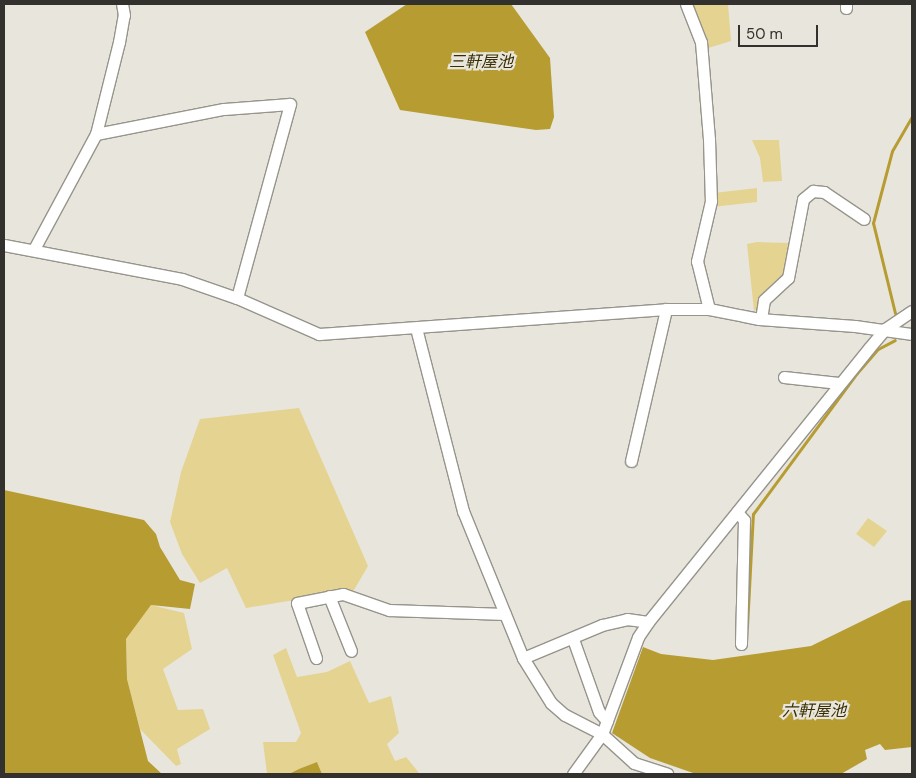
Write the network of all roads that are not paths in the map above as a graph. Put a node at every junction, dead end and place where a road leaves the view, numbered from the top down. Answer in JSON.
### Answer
{"nodes":[{"id":1,"x":122,"y":4,"type":"edge"},
{"id":2,"x":686,"y":4,"type":"edge"},
{"id":3,"x":96,"y":134,"type":"junction"},
{"id":4,"x":864,"y":219,"type":"dead end"},
{"id":5,"x":4,"y":245,"type":"edge"},
{"id":6,"x":34,"y":249,"type":"junction"},
{"id":7,"x":237,"y":298,"type":"junction"},
{"id":8,"x":666,"y":309,"type":"junction"},
{"id":9,"x":709,"y":309,"type":"junction"},
{"id":10,"x":912,"y":311,"type":"edge"},
{"id":11,"x":761,"y":319,"type":"junction"},
{"id":12,"x":416,"y":328,"type":"junction"},
{"id":13,"x":885,"y":329,"type":"junction"},
{"id":14,"x":912,"y":334,"type":"edge"},
{"id":15,"x":784,"y":377,"type":"dead end"},
{"id":16,"x":840,"y":383,"type":"junction"},
{"id":17,"x":631,"y":461,"type":"dead end"},
{"id":18,"x":737,"y":512,"type":"junction"},
{"id":19,"x":329,"y":596,"type":"junction"},
{"id":20,"x":505,"y":614,"type":"junction"},
{"id":21,"x":648,"y":622,"type":"junction"},
{"id":22,"x":573,"y":639,"type":"junction"},
{"id":23,"x":741,"y":644,"type":"dead end"},
{"id":24,"x":351,"y":651,"type":"dead end"},
{"id":25,"x":316,"y":658,"type":"dead end"},
{"id":26,"x":523,"y":658,"type":"junction"},
{"id":27,"x":607,"y":721,"type":"junction"},
{"id":28,"x":602,"y":734,"type":"junction"},
{"id":29,"x":573,"y":774,"type":"edge"},
{"id":30,"x":667,"y":774,"type":"edge"}],
"edges":[{"from":1,"to":3,"type":"street"},
{"from":2,"to":9,"type":"street"},
{"from":3,"to":6,"type":"street"},
{"from":3,"to":7,"type":"street"},
{"from":4,"to":11,"type":"street"},
{"from":5,"to":6,"type":"street"},
{"from":6,"to":7,"type":"street"},
{"from":7,"to":12,"type":"street"},
{"from":8,"to":9,"type":"street"},
{"from":8,"to":12,"type":"street"},
{"from":8,"to":17,"type":"street"},
{"from":9,"to":11,"type":"street"},
{"from":10,"to":13,"type":"street"},
{"from":11,"to":13,"type":"street"},
{"from":12,"to":20,"type":"street"},
{"from":13,"to":14,"type":"street"},
{"from":13,"to":16,"type":"street"},
{"from":15,"to":16,"type":"street"},
{"from":16,"to":18,"type":"street"},
{"from":18,"to":21,"type":"street"},
{"from":18,"to":23,"type":"street"},
{"from":19,"to":20,"type":"street"},
{"from":19,"to":24,"type":"street"},
{"from":19,"to":25,"type":"street"},
{"from":20,"to":26,"type":"street"},
{"from":21,"to":22,"type":"street"},
{"from":21,"to":27,"type":"street"},
{"from":22,"to":26,"type":"street"},
{"from":22,"to":27,"type":"street"},
{"from":26,"to":28,"type":"street"},
{"from":27,"to":28,"type":"street"},
{"from":28,"to":29,"type":"street"},
{"from":28,"to":30,"type":"street"}]}
